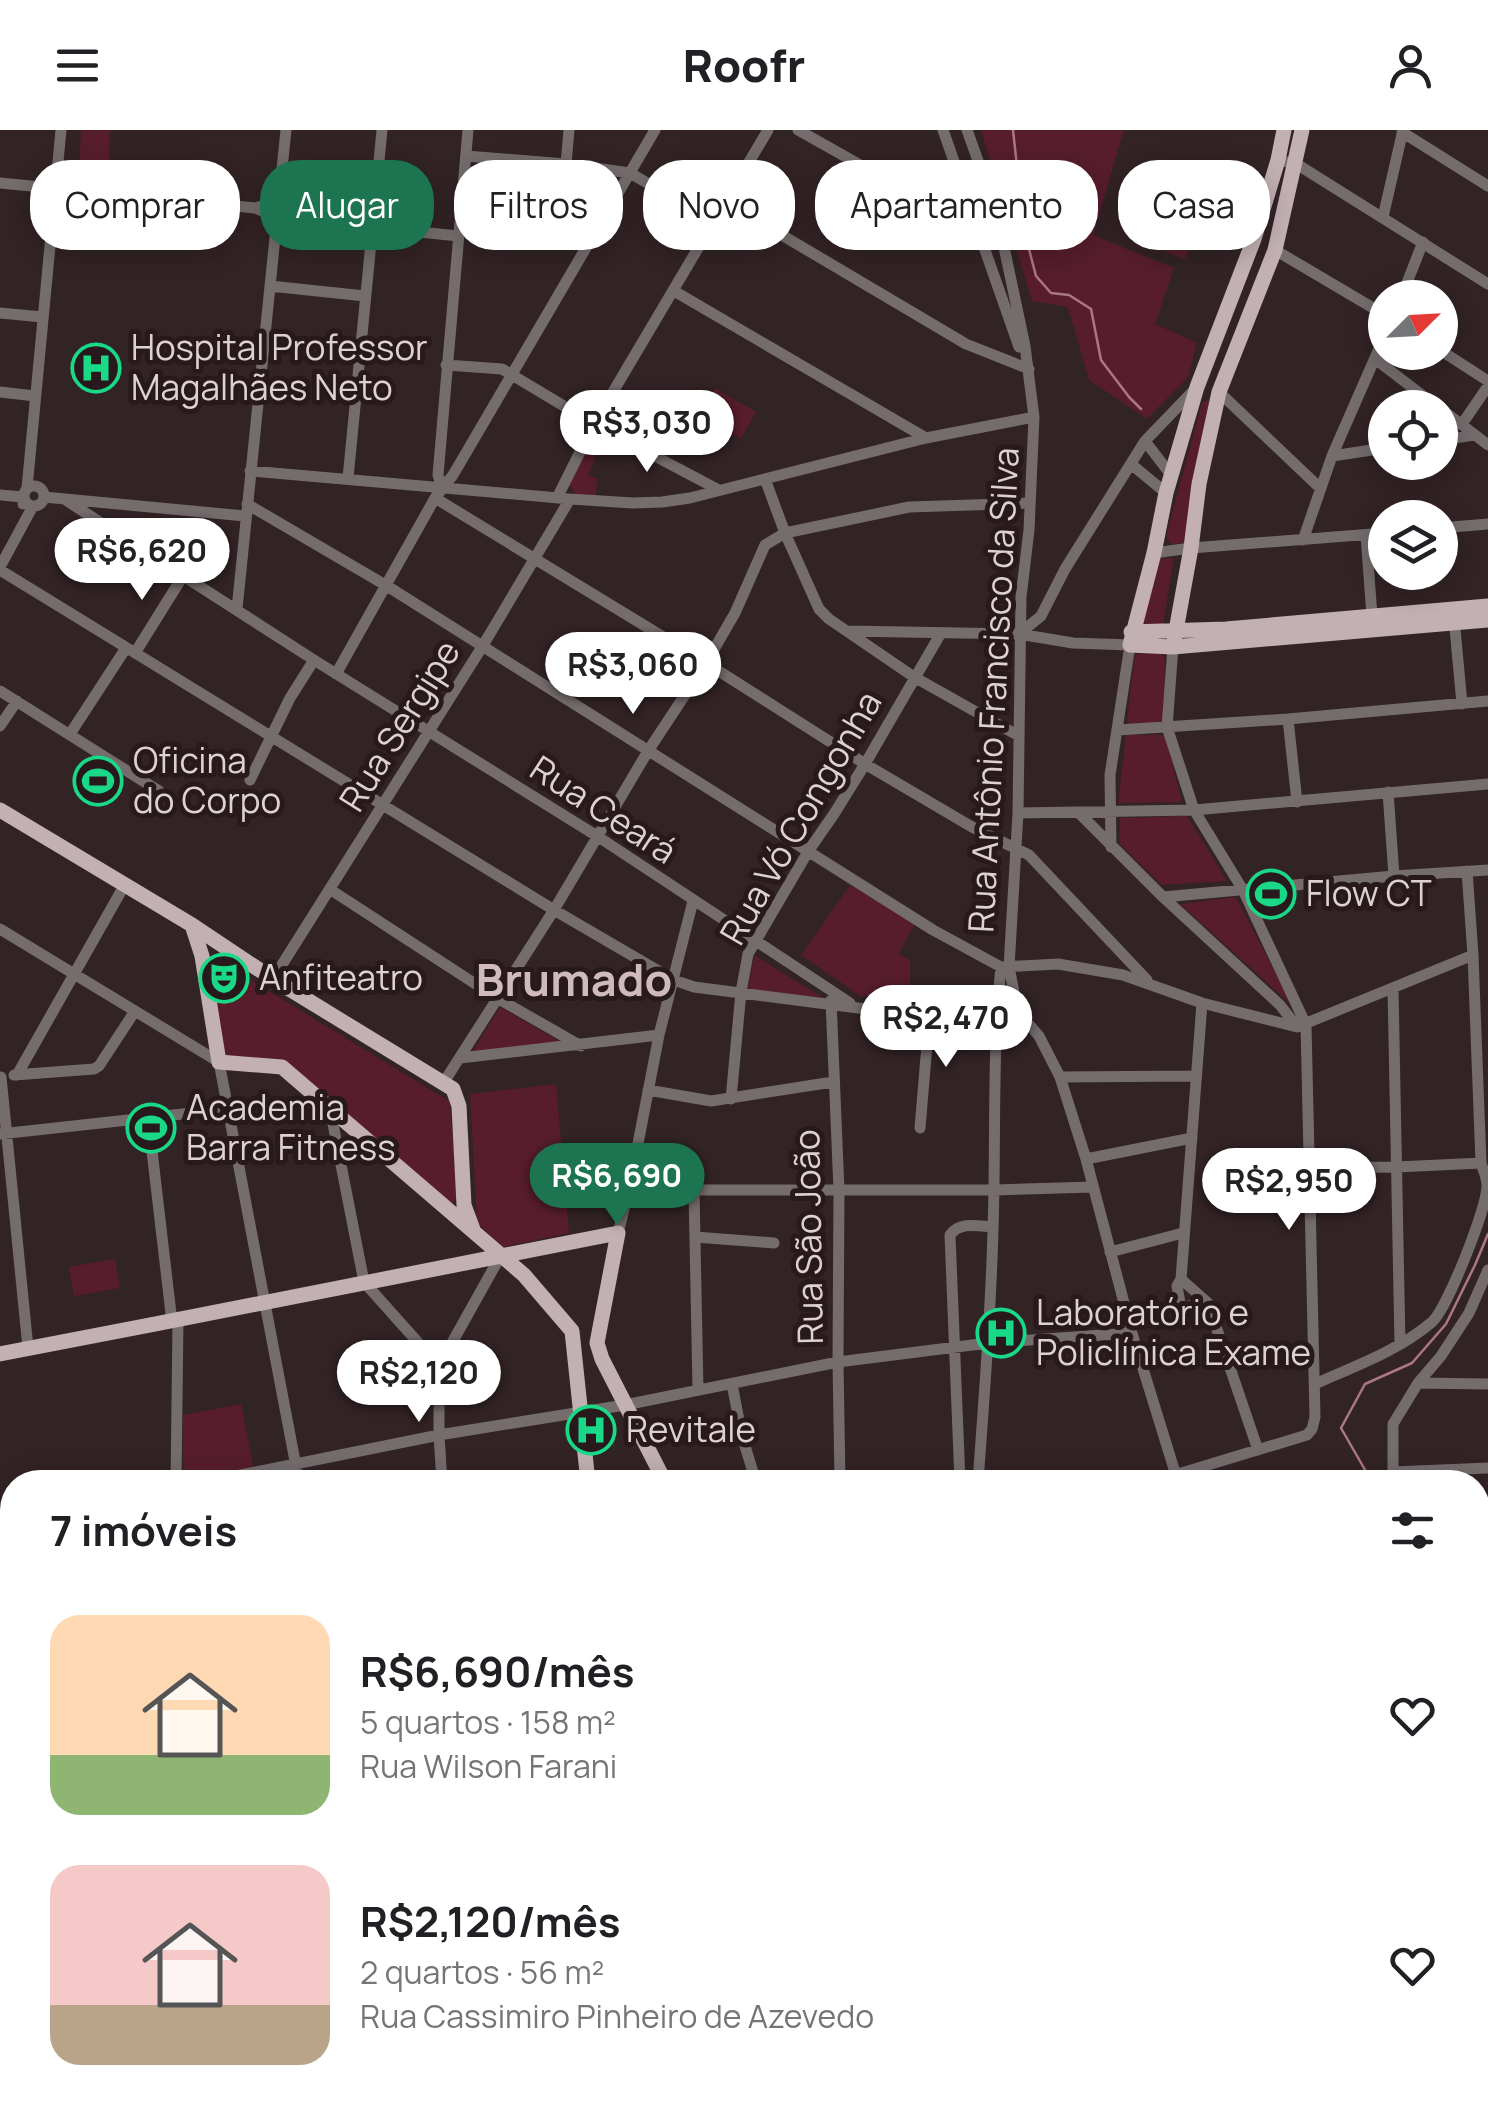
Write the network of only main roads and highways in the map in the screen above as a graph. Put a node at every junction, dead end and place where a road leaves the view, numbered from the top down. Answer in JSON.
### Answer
{"nodes":[{"id":1,"x":1284,"y":130,"type":"edge"},
{"id":2,"x":1302,"y":130,"type":"edge"},
{"id":3,"x":1270,"y":186,"type":"edge"},
{"id":4,"x":1270,"y":247,"type":"edge"},
{"id":5,"x":1250,"y":250,"type":"edge"},
{"id":6,"x":1275,"y":250,"type":"junction"},
{"id":7,"x":1488,"y":606,"type":"edge"},
{"id":8,"x":1454,"y":616,"type":"junction"},
{"id":9,"x":1408,"y":620,"type":"junction"},
{"id":10,"x":1488,"y":620,"type":"edge"},
{"id":11,"x":1174,"y":639,"type":"junction"},
{"id":12,"x":0,"y":810,"type":"edge"},
{"id":13,"x":192,"y":924,"type":"junction"},
{"id":14,"x":233,"y":952,"type":"junction"},
{"id":15,"x":202,"y":956,"type":"junction"},
{"id":16,"x":464,"y":1204,"type":"junction"},
{"id":17,"x":446,"y":1208,"type":"junction"},
{"id":18,"x":474,"y":1232,"type":"junction"},
{"id":19,"x":583,"y":1240,"type":"junction"},
{"id":20,"x":533,"y":1249,"type":"junction"},
{"id":21,"x":501,"y":1255,"type":"junction"},
{"id":22,"x":612,"y":1263,"type":"junction"},
{"id":23,"x":524,"y":1275,"type":"junction"},
{"id":24,"x":601,"y":1324,"type":"junction"},
{"id":25,"x":572,"y":1330,"type":"junction"},
{"id":26,"x":0,"y":1354,"type":"edge"},
{"id":27,"x":587,"y":1470,"type":"edge"},
{"id":28,"x":659,"y":1470,"type":"edge"}],
"edges":[{"from":1,"to":3,"type":"main road"},
{"from":2,"to":6,"type":"main road"},
{"from":4,"to":6,"type":"main road"},
{"from":5,"to":11,"type":"main road"},
{"from":6,"to":11,"type":"main road"},
{"from":7,"to":8,"type":"main road"},
{"from":8,"to":9,"type":"main road"},
{"from":8,"to":10,"type":"main road"},
{"from":9,"to":11,"type":"main road"},
{"from":9,"to":11,"type":"main road"},
{"from":12,"to":13,"type":"main road"},
{"from":13,"to":14,"type":"main road"},
{"from":13,"to":15,"type":"main road"},
{"from":14,"to":15,"type":"main road"},
{"from":14,"to":16,"type":"main road"},
{"from":15,"to":17,"type":"main road"},
{"from":16,"to":17,"type":"main road"},
{"from":16,"to":18,"type":"main road"},
{"from":17,"to":18,"type":"main road"},
{"from":18,"to":21,"type":"main road"},
{"from":19,"to":20,"type":"main road"},
{"from":19,"to":22,"type":"main road"},
{"from":19,"to":22,"type":"main road"},
{"from":20,"to":21,"type":"main road"},
{"from":20,"to":23,"type":"main road"},
{"from":21,"to":23,"type":"main road"},
{"from":21,"to":26,"type":"main road"},
{"from":22,"to":24,"type":"main road"},
{"from":23,"to":25,"type":"main road"},
{"from":24,"to":25,"type":"main road"},
{"from":24,"to":28,"type":"main road"},
{"from":25,"to":27,"type":"main road"}]}
